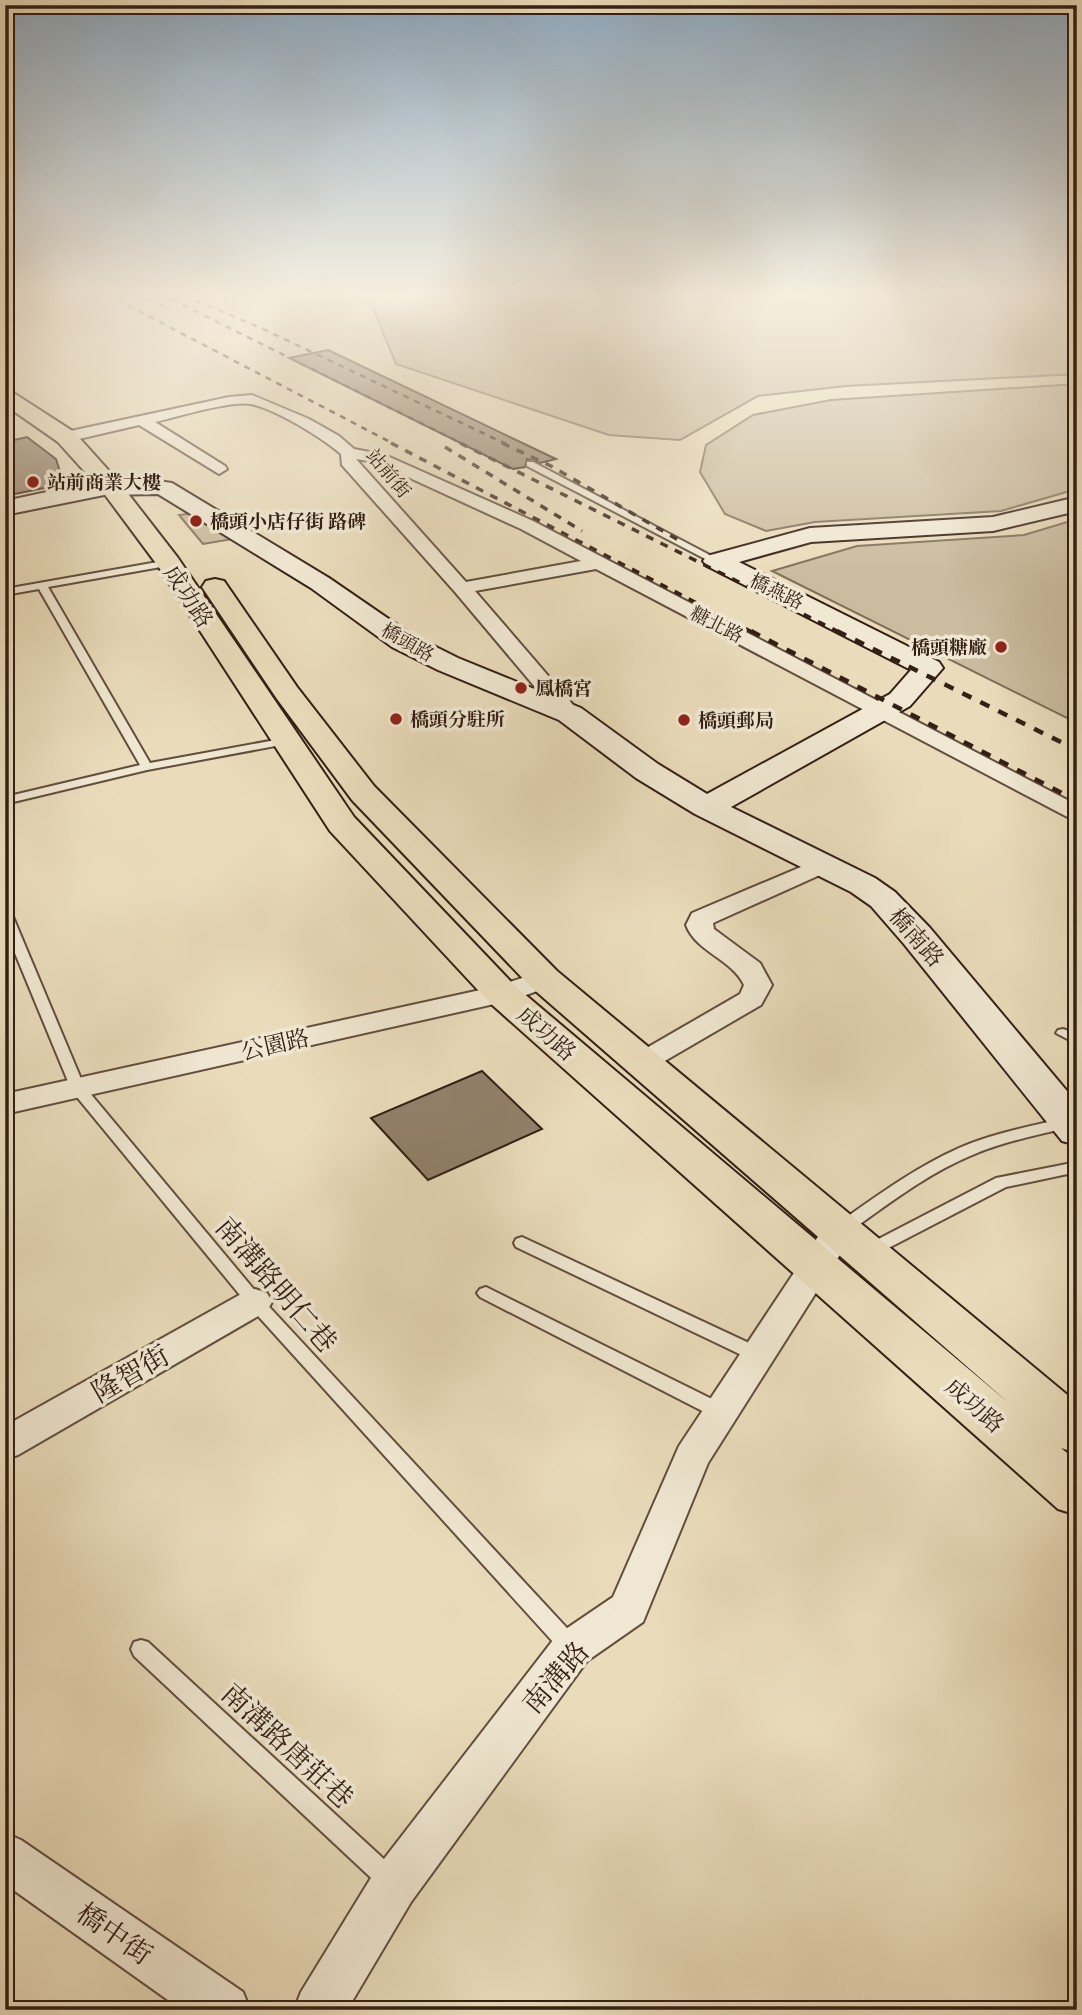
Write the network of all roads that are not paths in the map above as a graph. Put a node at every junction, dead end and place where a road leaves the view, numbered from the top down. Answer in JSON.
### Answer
{"nodes":[{"id":1,"x":19,"y":388,"type":"edge"},
{"id":2,"x":5,"y":397,"type":"edge"},
{"id":3,"x":144,"y":421,"type":"junction"},
{"id":4,"x":89,"y":433,"type":"junction"},
{"id":5,"x":66,"y":437,"type":"junction"},
{"id":6,"x":349,"y":453,"type":"junction"},
{"id":7,"x":530,"y":464,"type":"dead end"},
{"id":8,"x":219,"y":469,"type":"dead end"},
{"id":9,"x":120,"y":472,"type":"junction"},
{"id":10,"x":1077,"y":504,"type":"edge"},
{"id":11,"x":5,"y":508,"type":"edge"},
{"id":12,"x":716,"y":561,"type":"junction"},
{"id":13,"x":169,"y":563,"type":"junction"},
{"id":14,"x":598,"y":563,"type":"junction"},
{"id":15,"x":41,"y":584,"type":"junction"},
{"id":16,"x":462,"y":588,"type":"junction"},
{"id":17,"x":6,"y":590,"type":"edge"},
{"id":18,"x":879,"y":710,"type":"junction"},
{"id":19,"x":570,"y":713,"type":"junction"},
{"id":20,"x":286,"y":741,"type":"junction"},
{"id":21,"x":148,"y":768,"type":"junction"},
{"id":22,"x":5,"y":801,"type":"edge"},
{"id":23,"x":706,"y":807,"type":"junction"},
{"id":24,"x":1077,"y":815,"type":"edge"},
{"id":25,"x":822,"y":865,"type":"junction"},
{"id":26,"x":5,"y":912,"type":"edge"},
{"id":27,"x":544,"y":979,"type":"junction"},
{"id":28,"x":502,"y":994,"type":"junction"},
{"id":29,"x":641,"y":1063,"type":"junction"},
{"id":30,"x":77,"y":1088,"type":"junction"},
{"id":31,"x":5,"y":1104,"type":"edge"},
{"id":32,"x":1074,"y":1125,"type":"edge"},
{"id":33,"x":1077,"y":1167,"type":"edge"},
{"id":34,"x":852,"y":1242,"type":"junction"},
{"id":35,"x":522,"y":1243,"type":"dead end"},
{"id":36,"x":815,"y":1267,"type":"junction"},
{"id":37,"x":486,"y":1293,"type":"dead end"},
{"id":38,"x":255,"y":1302,"type":"junction"},
{"id":39,"x":758,"y":1355,"type":"junction"},
{"id":40,"x":721,"y":1412,"type":"junction"},
{"id":41,"x":1077,"y":1433,"type":"edge"},
{"id":42,"x":5,"y":1444,"type":"edge"},
{"id":43,"x":1077,"y":1493,"type":"edge"},
{"id":44,"x":572,"y":1648,"type":"junction"},
{"id":45,"x":141,"y":1649,"type":"dead end"},
{"id":46,"x":5,"y":1856,"type":"edge"},
{"id":47,"x":394,"y":1885,"type":"junction"},
{"id":48,"x":225,"y":2010,"type":"edge"},
{"id":49,"x":319,"y":2010,"type":"edge"}],
"edges":[{"from":1,"to":4,"type":"main road"},
{"from":2,"to":5,"type":"main road"},
{"from":3,"to":4,"type":"street","name":"站前街"},
{"from":3,"to":6,"type":"street","name":"站前街"},
{"from":3,"to":8,"type":"street"},
{"from":4,"to":5,"type":"street","name":"站前街"},
{"from":4,"to":9,"type":"main road"},
{"from":5,"to":9,"type":"main road"},
{"from":6,"to":14,"type":"street","name":"糖北路"},
{"from":6,"to":16,"type":"street","name":"站前街"},
{"from":7,"to":12,"type":"lane"},
{"from":9,"to":11,"type":"street"},
{"from":9,"to":13,"type":"main road","name":"成功路"},
{"from":9,"to":19,"type":"street","name":"橋頭路"},
{"from":9,"to":27,"type":"main road","name":"成功路"},
{"from":10,"to":12,"type":"street","name":"橋燕路"},
{"from":12,"to":18,"type":"street","name":"橋燕路"},
{"from":13,"to":15,"type":"lane"},
{"from":13,"to":20,"type":"main road","name":"成功路"},
{"from":14,"to":16,"type":"street"},
{"from":14,"to":18,"type":"street","name":"糖北路"},
{"from":15,"to":17,"type":"lane"},
{"from":15,"to":21,"type":"lane"},
{"from":16,"to":19,"type":"street","name":"站前街"},
{"from":18,"to":23,"type":"street","name":"橋燕路"},
{"from":18,"to":24,"type":"street","name":"糖北路"},
{"from":19,"to":23,"type":"street","name":"橋頭路"},
{"from":20,"to":21,"type":"lane"},
{"from":20,"to":28,"type":"main road","name":"成功路"},
{"from":21,"to":22,"type":"lane"},
{"from":23,"to":25,"type":"street","name":"橋南路"},
{"from":25,"to":29,"type":"street"},
{"from":25,"to":32,"type":"street","name":"橋南路"},
{"from":26,"to":30,"type":"lane","name":"南溝路明仁巷"},
{"from":27,"to":28,"type":"street","name":"公園路"},
{"from":27,"to":29,"type":"main road","name":"成功路"},
{"from":28,"to":30,"type":"street","name":"公園路"},
{"from":28,"to":36,"type":"main road","name":"成功路"},
{"from":29,"to":34,"type":"main road","name":"成功路"},
{"from":30,"to":31,"type":"street","name":"公園路"},
{"from":30,"to":38,"type":"lane","name":"南溝路明仁巷"},
{"from":32,"to":34,"type":"lane"},
{"from":33,"to":34,"type":"lane"},
{"from":34,"to":36,"type":"street","name":"南溝路"},
{"from":34,"to":41,"type":"main road","name":"成功路"},
{"from":35,"to":39,"type":"lane"},
{"from":36,"to":39,"type":"street","name":"南溝路"},
{"from":36,"to":43,"type":"main road","name":"成功路"},
{"from":37,"to":40,"type":"lane"},
{"from":38,"to":42,"type":"street","name":"隆智街"},
{"from":38,"to":44,"type":"lane","name":"南溝路明仁巷"},
{"from":39,"to":40,"type":"street","name":"南溝路"},
{"from":40,"to":44,"type":"street","name":"南溝路"},
{"from":44,"to":47,"type":"street","name":"南溝路"},
{"from":45,"to":47,"type":"lane","name":"南溝路唐莊巷"},
{"from":46,"to":48,"type":"street","name":"橋中街"},
{"from":47,"to":49,"type":"street","name":"南溝路"}]}
